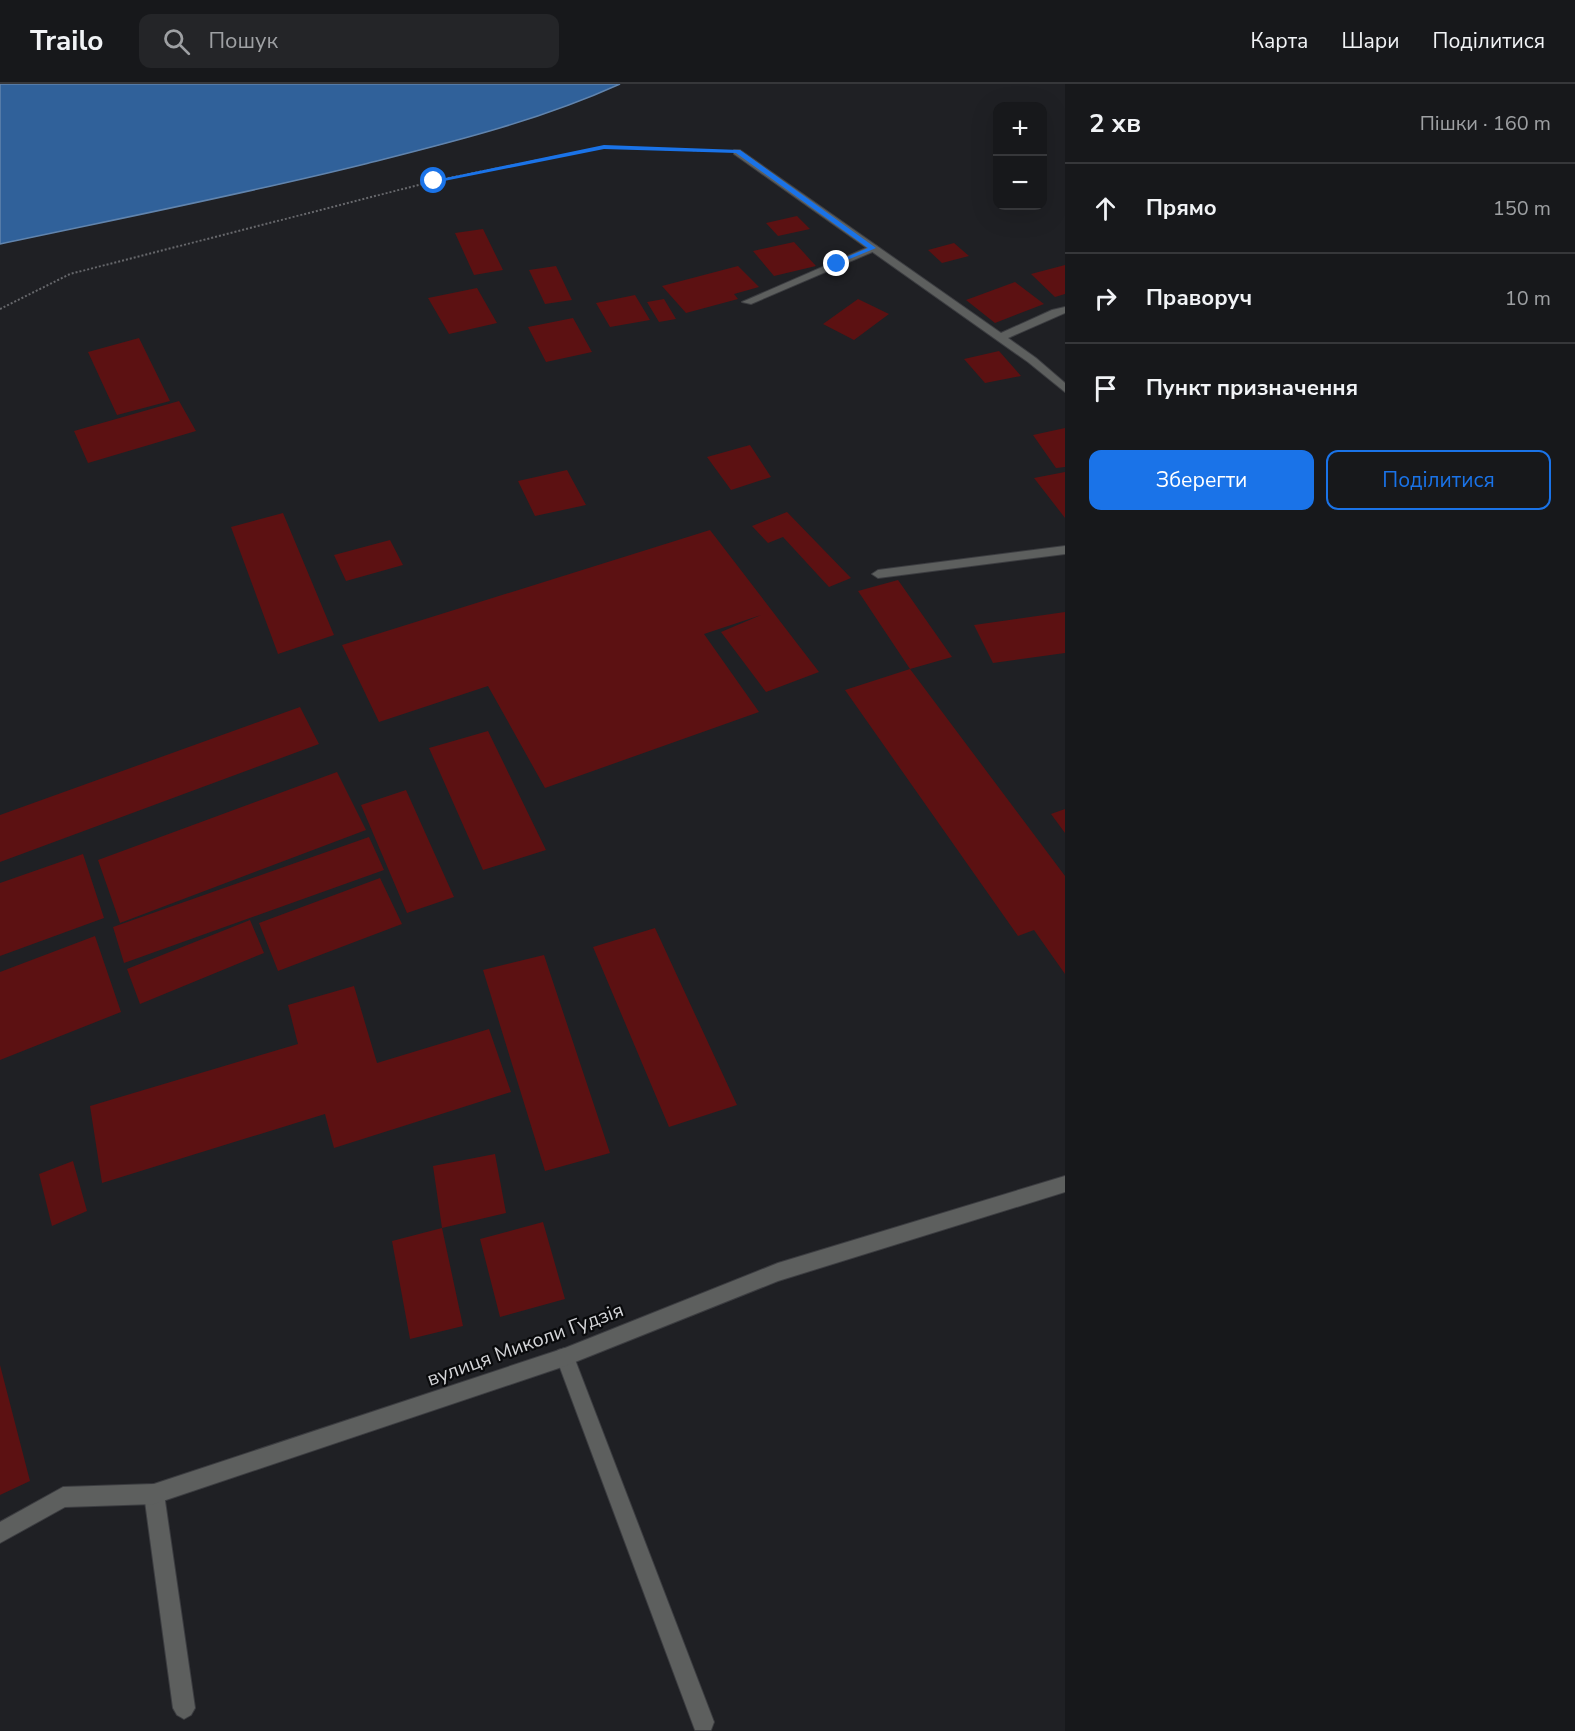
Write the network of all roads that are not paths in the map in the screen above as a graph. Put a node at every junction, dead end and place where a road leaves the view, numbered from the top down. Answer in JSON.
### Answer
{"nodes":[{"id":1,"x":738,"y":152,"type":"road end"},
{"id":2,"x":873,"y":248,"type":"junction"},
{"id":3,"x":747,"y":302,"type":"dead end"},
{"id":4,"x":1065,"y":310,"type":"edge"},
{"id":5,"x":1000,"y":338,"type":"junction"},
{"id":6,"x":1065,"y":389,"type":"edge"},
{"id":7,"x":1065,"y":550,"type":"edge"},
{"id":8,"x":878,"y":574,"type":"dead end"},
{"id":9,"x":1065,"y":1184,"type":"edge"},
{"id":10,"x":565,"y":1357,"type":"junction"},
{"id":11,"x":153,"y":1494,"type":"junction"},
{"id":12,"x":0,"y":1533,"type":"edge"},
{"id":13,"x":184,"y":1708,"type":"dead end"},
{"id":14,"x":703,"y":1722,"type":"dead end"}],
"edges":[{"from":1,"to":2,"type":"street"},
{"from":2,"to":3,"type":"street"},
{"from":2,"to":5,"type":"street"},
{"from":4,"to":5,"type":"street"},
{"from":5,"to":6,"type":"street"},
{"from":7,"to":8,"type":"street"},
{"from":9,"to":10,"type":"street","name":"вулиця Миколи Гудзія"},
{"from":10,"to":11,"type":"street","name":"вулиця Миколи Гудзія"},
{"from":10,"to":14,"type":"street"},
{"from":11,"to":12,"type":"street","name":"вулиця Миколи Гудзія"},
{"from":11,"to":13,"type":"street"}]}
